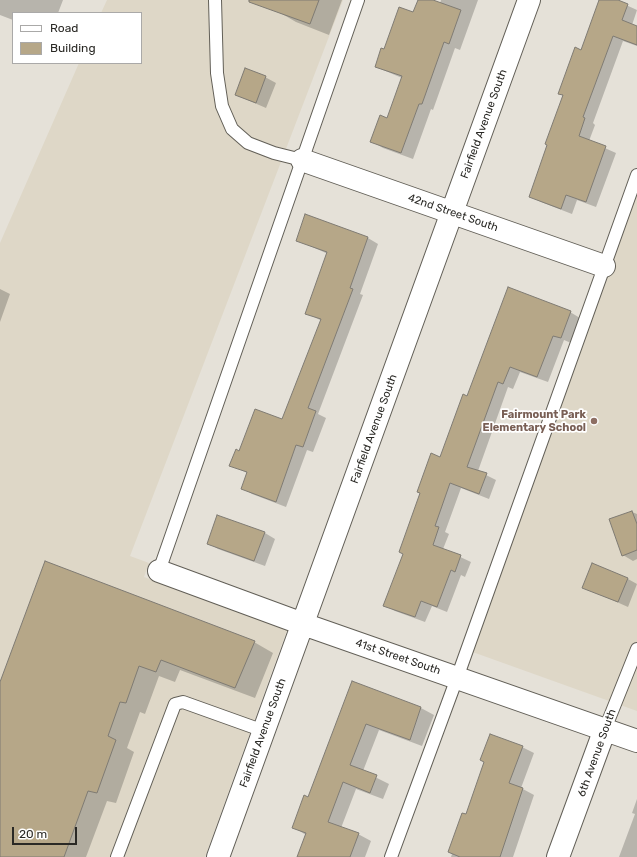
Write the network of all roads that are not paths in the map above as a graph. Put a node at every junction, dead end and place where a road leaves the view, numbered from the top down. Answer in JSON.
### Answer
{"nodes":[{"id":1,"x":215,"y":0,"type":"edge"},
{"id":2,"x":358,"y":0,"type":"edge"},
{"id":3,"x":529,"y":0,"type":"edge"},
{"id":4,"x":302,"y":160,"type":"junction"},
{"id":5,"x":637,"y":175,"type":"edge"},
{"id":6,"x":452,"y":212,"type":"junction"},
{"id":7,"x":604,"y":266,"type":"junction"},
{"id":8,"x":159,"y":571,"type":"joint"},
{"id":9,"x":303,"y":624,"type":"junction"},
{"id":10,"x":636,"y":656,"type":"edge"},
{"id":11,"x":457,"y":678,"type":"junction"},
{"id":12,"x":605,"y":730,"type":"junction"},
{"id":13,"x":264,"y":731,"type":"junction"},
{"id":14,"x":637,"y":741,"type":"edge"},
{"id":15,"x":117,"y":857,"type":"edge"},
{"id":16,"x":218,"y":857,"type":"edge"},
{"id":17,"x":391,"y":857,"type":"edge"},
{"id":18,"x":558,"y":857,"type":"edge"}],
"edges":[{"from":1,"to":4,"type":"lane"},
{"from":2,"to":4,"type":"lane"},
{"from":3,"to":6,"type":"street","name":"Fairfield Avenue South"},
{"from":4,"to":6,"type":"street","name":"42nd Street South"},
{"from":4,"to":8,"type":"lane"},
{"from":5,"to":7,"type":"lane"},
{"from":6,"to":7,"type":"street","name":"42nd Street South"},
{"from":6,"to":9,"type":"street","name":"Fairfield Avenue South"},
{"from":7,"to":11,"type":"lane"},
{"from":8,"to":9,"type":"street","name":"41st Street South"},
{"from":9,"to":11,"type":"street","name":"41st Street South"},
{"from":9,"to":13,"type":"street","name":"Fairfield Avenue South"},
{"from":10,"to":12,"type":"lane","name":"6th Avenue South"},
{"from":11,"to":12,"type":"street","name":"41st Street South"},
{"from":11,"to":17,"type":"lane"},
{"from":12,"to":14,"type":"street","name":"41st Street South"},
{"from":12,"to":18,"type":"street","name":"6th Avenue South"},
{"from":13,"to":15,"type":"lane"},
{"from":13,"to":16,"type":"street","name":"Fairfield Avenue South"}]}
